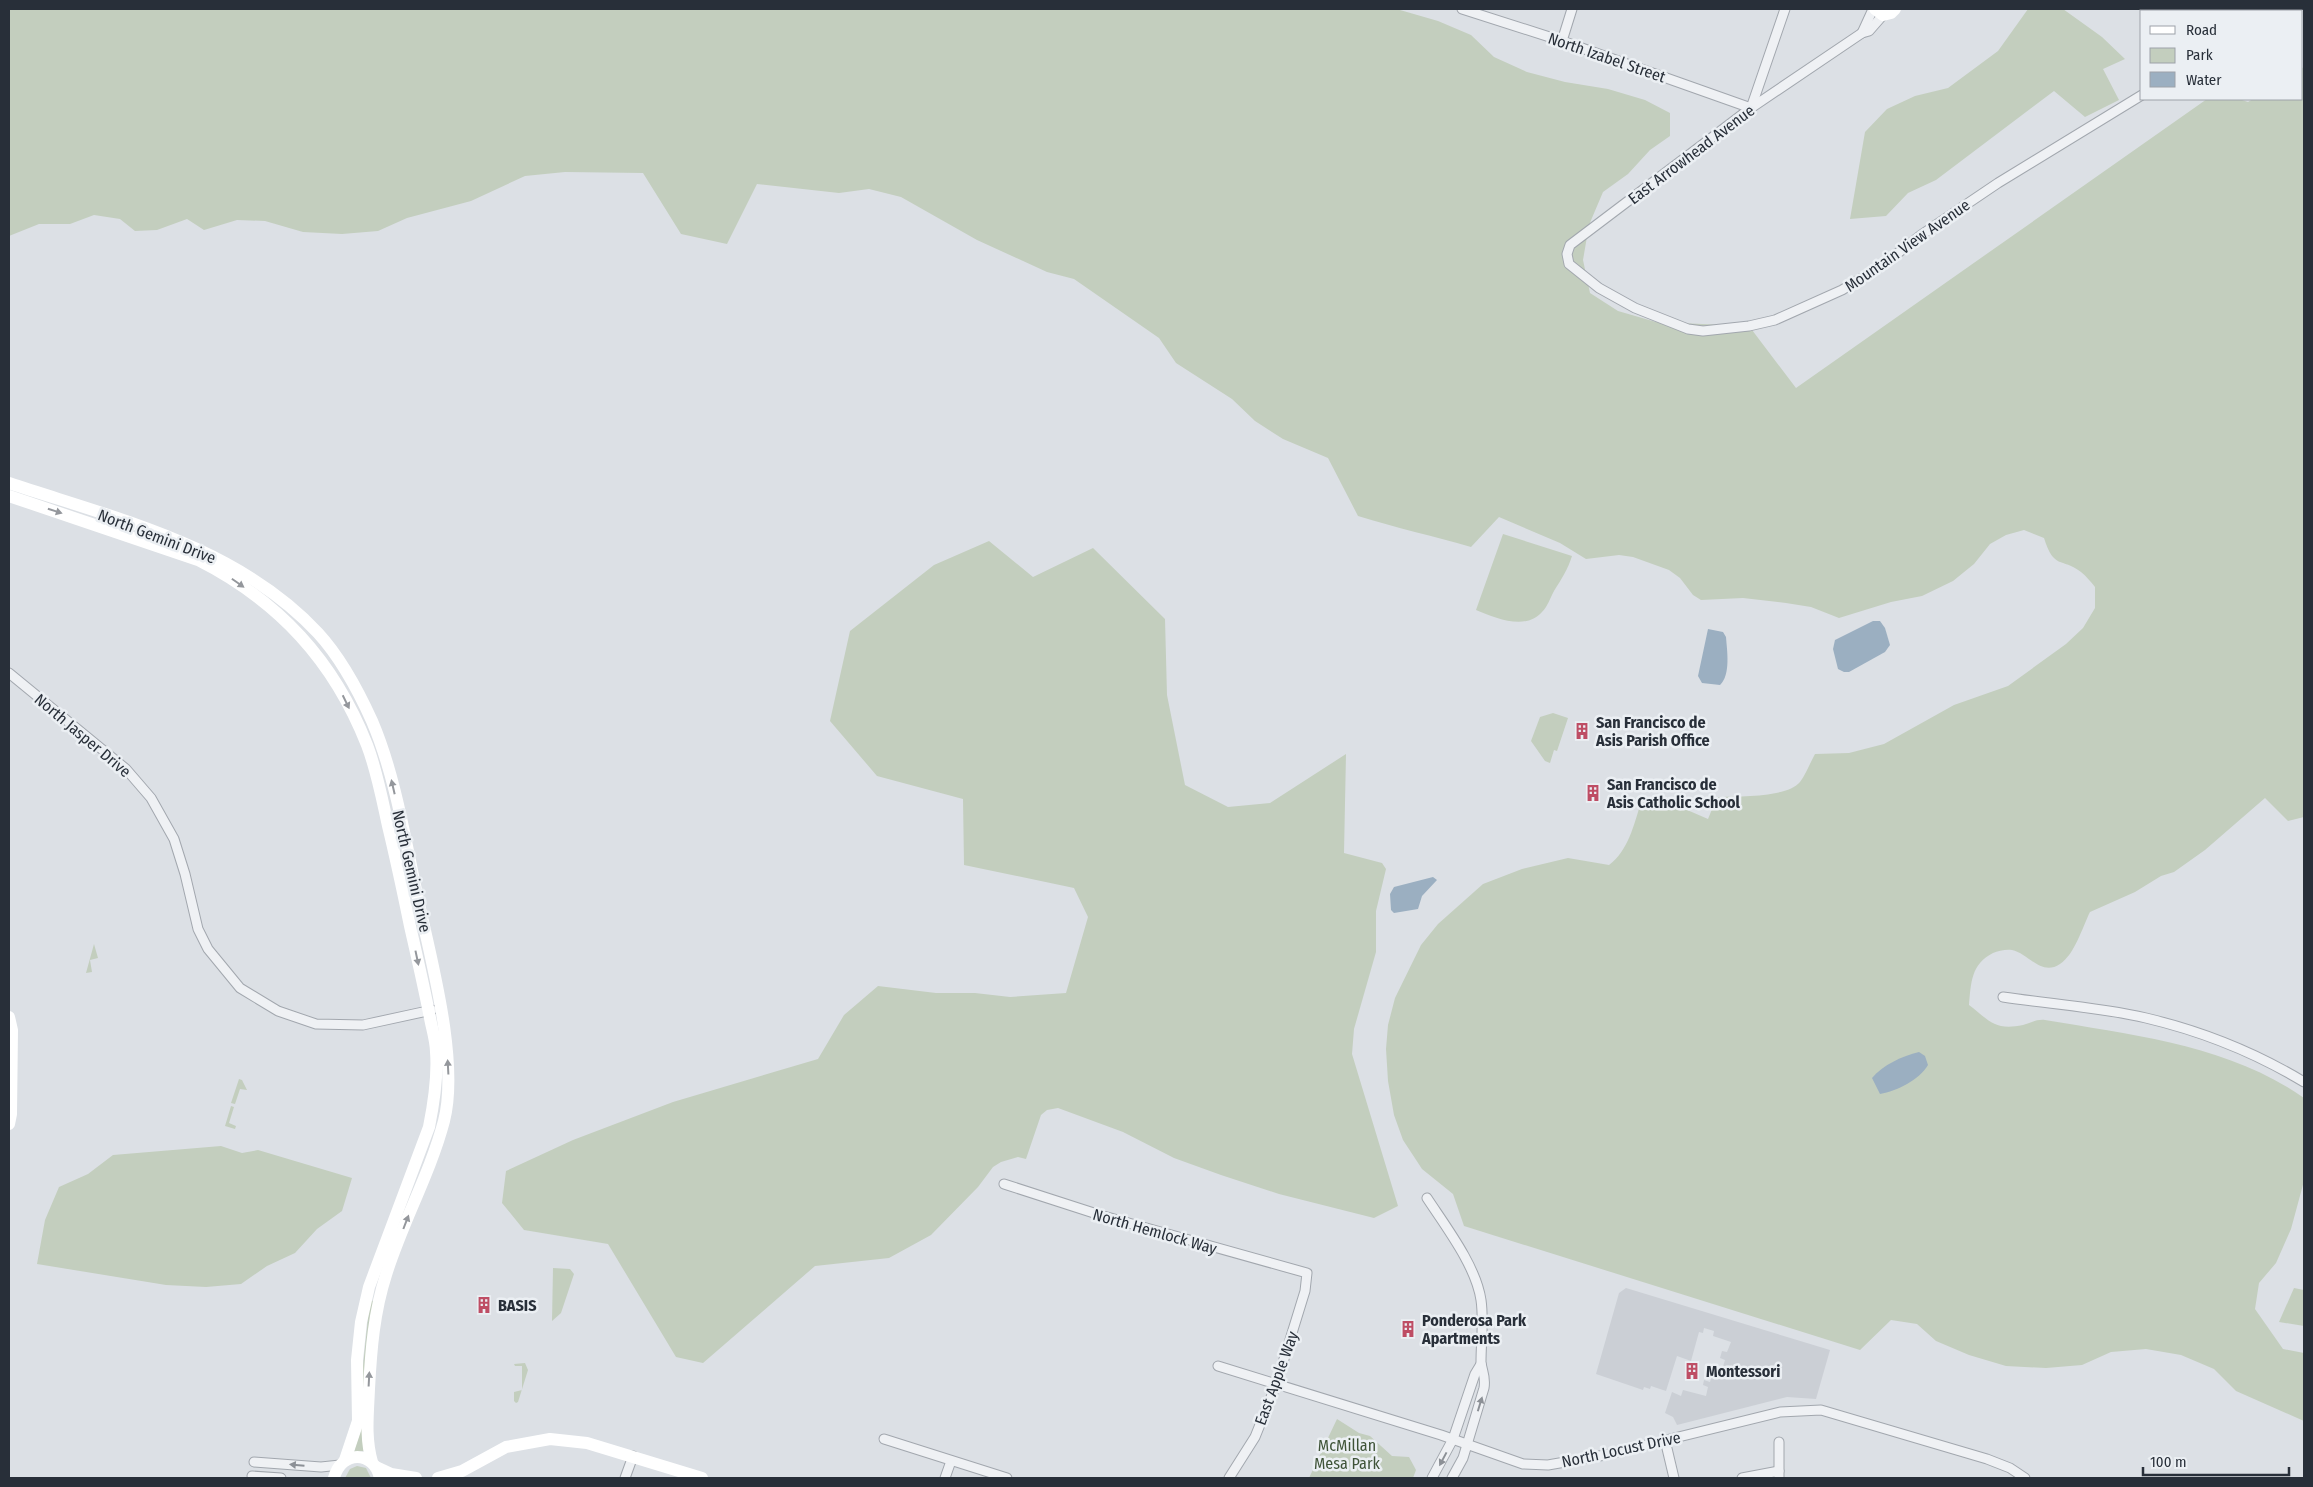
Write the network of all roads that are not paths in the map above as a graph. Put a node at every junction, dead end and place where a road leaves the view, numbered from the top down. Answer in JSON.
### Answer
{"nodes":[{"id":1,"x":1462,"y":9,"type":"edge"},
{"id":2,"x":1572,"y":9,"type":"edge"},
{"id":3,"x":1785,"y":9,"type":"edge"},
{"id":4,"x":1886,"y":10,"type":"edge"},
{"id":5,"x":1562,"y":41,"type":"junction"},
{"id":6,"x":2140,"y":96,"type":"edge"},
{"id":7,"x":1751,"y":108,"type":"junction"},
{"id":8,"x":1599,"y":288,"type":"joint"},
{"id":9,"x":9,"y":483,"type":"edge"},
{"id":10,"x":9,"y":496,"type":"edge"},
{"id":11,"x":9,"y":673,"type":"edge"},
{"id":12,"x":2003,"y":997,"type":"dead end"},
{"id":13,"x":434,"y":1009,"type":"junction"},
{"id":14,"x":9,"y":1017,"type":"edge"},
{"id":15,"x":2304,"y":1082,"type":"edge"},
{"id":16,"x":9,"y":1124,"type":"edge"},
{"id":17,"x":1004,"y":1184,"type":"dead end"},
{"id":18,"x":1427,"y":1198,"type":"dead end"},
{"id":19,"x":1307,"y":1272,"type":"joint"},
{"id":20,"x":1481,"y":1364,"type":"junction"},
{"id":21,"x":1218,"y":1366,"type":"dead end"},
{"id":22,"x":1276,"y":1385,"type":"junction"},
{"id":23,"x":1452,"y":1439,"type":"junction"},
{"id":24,"x":884,"y":1440,"type":"dead end"},
{"id":25,"x":1665,"y":1440,"type":"junction"},
{"id":26,"x":1779,"y":1442,"type":"dead end"},
{"id":27,"x":1467,"y":1443,"type":"junction"},
{"id":28,"x":633,"y":1456,"type":"junction"},
{"id":29,"x":951,"y":1461,"type":"junction"},
{"id":30,"x":254,"y":1462,"type":"dead end"},
{"id":31,"x":342,"y":1462,"type":"junction"},
{"id":32,"x":376,"y":1469,"type":"edge"},
{"id":33,"x":1779,"y":1474,"type":"edge"},
{"id":34,"x":252,"y":1476,"type":"dead end"},
{"id":35,"x":282,"y":1478,"type":"edge"},
{"id":36,"x":334,"y":1478,"type":"edge"},
{"id":37,"x":416,"y":1478,"type":"edge"},
{"id":38,"x":438,"y":1478,"type":"edge"},
{"id":39,"x":625,"y":1478,"type":"edge"},
{"id":40,"x":702,"y":1478,"type":"edge"},
{"id":41,"x":945,"y":1478,"type":"edge"},
{"id":42,"x":1007,"y":1478,"type":"edge"},
{"id":43,"x":1229,"y":1478,"type":"edge"},
{"id":44,"x":1432,"y":1478,"type":"edge"},
{"id":45,"x":1452,"y":1478,"type":"edge"},
{"id":46,"x":1674,"y":1478,"type":"edge"},
{"id":47,"x":1742,"y":1478,"type":"edge"},
{"id":48,"x":2025,"y":1478,"type":"edge"}],
"edges":[{"from":1,"to":5,"type":"street","name":"North Izabel Street"},
{"from":2,"to":5,"type":"street"},
{"from":3,"to":7,"type":"street"},
{"from":4,"to":7,"type":"street","name":"East Arrowhead Avenue"},
{"from":5,"to":7,"type":"street","name":"North Izabel Street"},
{"from":6,"to":8,"type":"street","name":"Mountain View Avenue"},
{"from":7,"to":8,"type":"street","name":"East Arrowhead Avenue"},
{"from":13,"to":9,"type":"street","name":"North Gemini Drive","one_way":true},
{"from":10,"to":13,"type":"street","name":"North Gemini Drive","one_way":true},
{"from":11,"to":13,"type":"street","name":"North Jasper Drive"},
{"from":12,"to":15,"type":"street"},
{"from":13,"to":31,"type":"street","name":"North Gemini Drive"},
{"from":32,"to":13,"type":"street","name":"North Gemini Drive","one_way":true},
{"from":14,"to":16,"type":"street"},
{"from":17,"to":19,"type":"street","name":"North Hemlock Way"},
{"from":18,"to":20,"type":"street"},
{"from":19,"to":22,"type":"street","name":"East Apple Way"},
{"from":20,"to":23,"type":"street"},
{"from":27,"to":20,"type":"street","one_way":true},
{"from":21,"to":22,"type":"street","name":"North Locust Drive"},
{"from":22,"to":23,"type":"street","name":"North Locust Drive"},
{"from":22,"to":43,"type":"street","name":"East Apple Way"},
{"from":23,"to":27,"type":"street","name":"North Locust Drive"},
{"from":23,"to":44,"type":"street","one_way":true},
{"from":24,"to":29,"type":"street"},
{"from":25,"to":27,"type":"street","name":"North Locust Drive"},
{"from":25,"to":46,"type":"street"},
{"from":25,"to":48,"type":"street","name":"North Locust Drive"},
{"from":26,"to":33,"type":"street"},
{"from":27,"to":45,"type":"street"},
{"from":28,"to":38,"type":"street"},
{"from":28,"to":39,"type":"street"},
{"from":28,"to":40,"type":"street"},
{"from":29,"to":41,"type":"street"},
{"from":29,"to":42,"type":"street"},
{"from":31,"to":30,"type":"street","one_way":true},
{"from":31,"to":32,"type":"street"},
{"from":31,"to":36,"type":"street","name":"North Gemini Drive"},
{"from":32,"to":37,"type":"street"},
{"from":33,"to":47,"type":"street"},
{"from":34,"to":35,"type":"street"}]}
